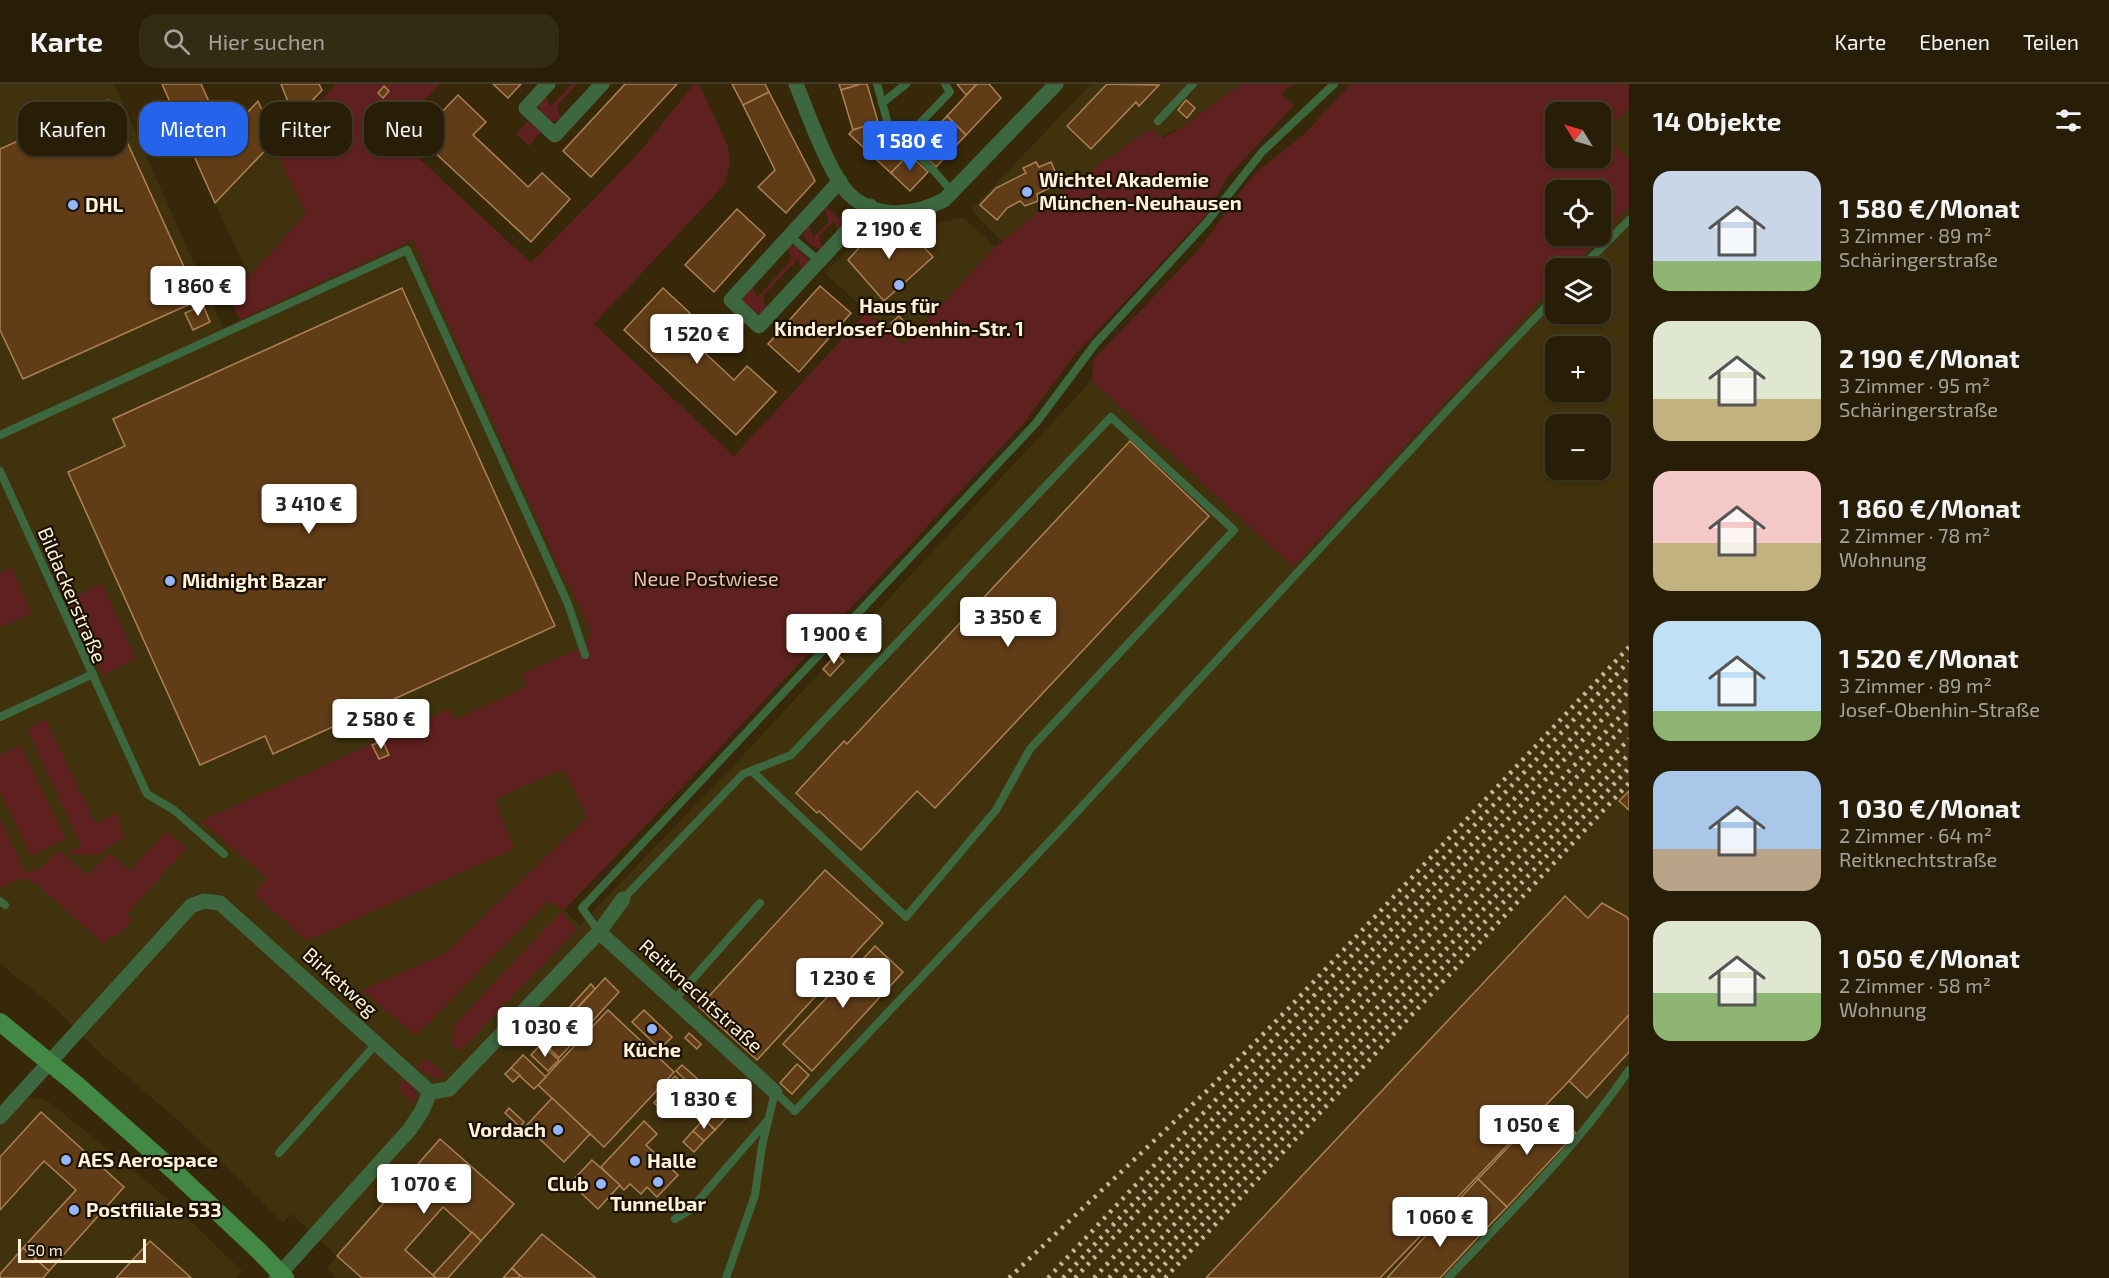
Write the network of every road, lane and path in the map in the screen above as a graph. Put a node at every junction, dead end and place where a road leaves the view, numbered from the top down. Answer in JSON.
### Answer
{"nodes":[{"id":1,"x":548,"y":84,"type":"edge"},
{"id":2,"x":602,"y":84,"type":"edge"},
{"id":3,"x":796,"y":84,"type":"edge"},
{"id":4,"x":878,"y":84,"type":"edge"},
{"id":5,"x":906,"y":84,"type":"edge"},
{"id":6,"x":945,"y":84,"type":"edge"},
{"id":7,"x":1056,"y":84,"type":"edge"},
{"id":8,"x":1193,"y":84,"type":"edge"},
{"id":9,"x":1334,"y":84,"type":"edge"},
{"id":10,"x":882,"y":103,"type":"junction"},
{"id":11,"x":1158,"y":121,"type":"dead end"},
{"id":12,"x":903,"y":141,"type":"junction"},
{"id":13,"x":840,"y":182,"type":"junction"},
{"id":14,"x":953,"y":193,"type":"junction"},
{"id":15,"x":870,"y":206,"type":"junction"},
{"id":16,"x":1629,"y":220,"type":"edge"},
{"id":17,"x":790,"y":236,"type":"junction"},
{"id":18,"x":1591,"y":258,"type":"edge"},
{"id":19,"x":819,"y":261,"type":"junction"},
{"id":20,"x":1545,"y":308,"type":"edge"},
{"id":21,"x":0,"y":435,"type":"edge"},
{"id":22,"x":0,"y":471,"type":"edge"},
{"id":23,"x":585,"y":655,"type":"dead end"},
{"id":24,"x":93,"y":674,"type":"junction"},
{"id":25,"x":0,"y":717,"type":"edge"},
{"id":26,"x":752,"y":771,"type":"junction"},
{"id":27,"x":224,"y":854,"type":"dead end"},
{"id":28,"x":623,"y":899,"type":"joint"},
{"id":29,"x":760,"y":903,"type":"dead end"},
{"id":30,"x":598,"y":932,"type":"junction"},
{"id":31,"x":675,"y":999,"type":"junction"},
{"id":32,"x":0,"y":1022,"type":"edge"},
{"id":33,"x":377,"y":1043,"type":"junction"},
{"id":34,"x":50,"y":1062,"type":"junction"},
{"id":35,"x":1629,"y":1070,"type":"edge"},
{"id":36,"x":430,"y":1092,"type":"junction"},
{"id":37,"x":775,"y":1092,"type":"junction"},
{"id":38,"x":0,"y":1117,"type":"edge"},
{"id":39,"x":767,"y":1121,"type":"junction"},
{"id":40,"x":279,"y":1153,"type":"dead end"},
{"id":41,"x":675,"y":1219,"type":"dead end"},
{"id":42,"x":276,"y":1278,"type":"edge"},
{"id":43,"x":285,"y":1278,"type":"edge"},
{"id":44,"x":726,"y":1278,"type":"edge"},
{"id":45,"x":1448,"y":1278,"type":"edge"}],
"edges":[{"from":1,"to":2,"type":"street"},
{"from":3,"to":13,"type":"street"},
{"from":4,"to":10,"type":"lane"},
{"from":5,"to":10,"type":"lane"},
{"from":6,"to":12,"type":"lane"},
{"from":7,"to":14,"type":"street"},
{"from":8,"to":11,"type":"lane"},
{"from":9,"to":30,"type":"lane"},
{"from":10,"to":12,"type":"lane"},
{"from":12,"to":14,"type":"lane"},
{"from":13,"to":15,"type":"street"},
{"from":13,"to":17,"type":"street"},
{"from":14,"to":15,"type":"street"},
{"from":15,"to":19,"type":"street"},
{"from":16,"to":18,"type":"lane"},
{"from":17,"to":19,"type":"lane"},
{"from":17,"to":19,"type":"street"},
{"from":20,"to":37,"type":"lane"},
{"from":21,"to":23,"type":"lane"},
{"from":22,"to":24,"type":"lane","name":"Bildackerstraße"},
{"from":24,"to":25,"type":"lane","name":"Bildackerstraße"},
{"from":24,"to":27,"type":"lane"},
{"from":26,"to":26,"type":"lane"},
{"from":26,"to":28,"type":"lane"},
{"from":28,"to":30,"type":"street"},
{"from":29,"to":31,"type":"lane"},
{"from":30,"to":31,"type":"street","name":"Reitknechtstraße"},
{"from":30,"to":36,"type":"street"},
{"from":31,"to":37,"type":"street","name":"Reitknechtstraße"},
{"from":32,"to":34,"type":"main road"},
{"from":33,"to":34,"type":"street","name":"Birketweg"},
{"from":33,"to":36,"type":"street","name":"Birketweg"},
{"from":33,"to":40,"type":"lane"},
{"from":34,"to":38,"type":"street","name":"Birketweg"},
{"from":34,"to":43,"type":"main road","bridge":true},
{"from":35,"to":45,"type":"lane"},
{"from":36,"to":42,"type":"street"},
{"from":37,"to":39,"type":"lane"},
{"from":39,"to":41,"type":"lane"},
{"from":39,"to":44,"type":"lane"}]}
